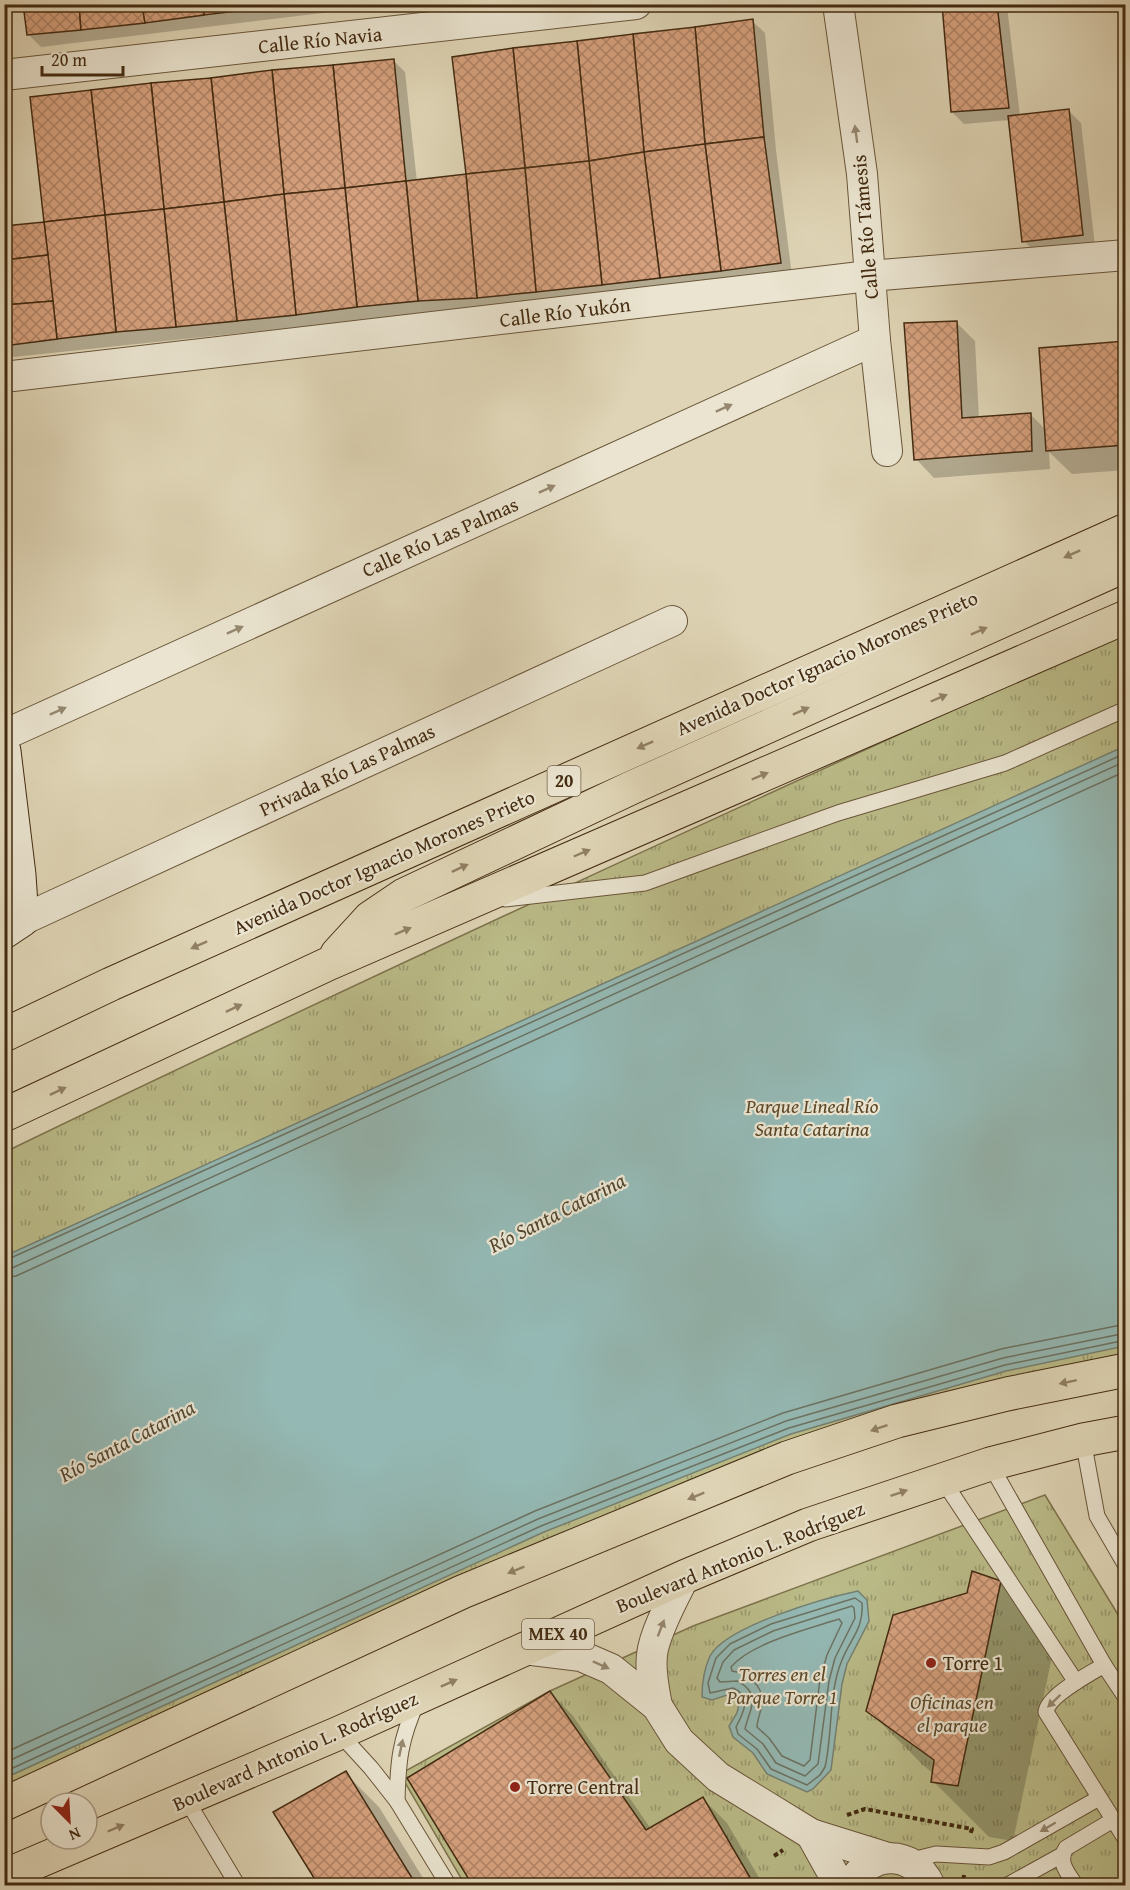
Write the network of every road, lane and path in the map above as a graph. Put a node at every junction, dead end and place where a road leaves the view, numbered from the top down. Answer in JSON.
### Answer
{"nodes":[{"id":1,"x":636,"y":4,"type":"edge"},
{"id":2,"x":838,"y":4,"type":"edge"},
{"id":3,"x":4,"y":75,"type":"edge"},
{"id":4,"x":1125,"y":255,"type":"edge"},
{"id":5,"x":869,"y":276,"type":"junction"},
{"id":6,"x":875,"y":340,"type":"junction"},
{"id":7,"x":4,"y":377,"type":"edge"},
{"id":8,"x":886,"y":451,"type":"dead end"},
{"id":9,"x":1125,"y":530,"type":"edge"},
{"id":10,"x":1125,"y":565,"type":"edge"},
{"id":11,"x":1125,"y":617,"type":"edge"},
{"id":12,"x":672,"y":621,"type":"dead end"},
{"id":13,"x":1125,"y":709,"type":"edge"},
{"id":14,"x":4,"y":735,"type":"edge"},
{"id":15,"x":4,"y":751,"type":"edge"},
{"id":16,"x":12,"y":877,"type":"edge"},
{"id":17,"x":467,"y":903,"type":"junction"},
{"id":18,"x":13,"y":926,"type":"edge"},
{"id":19,"x":330,"y":963,"type":"junction"},
{"id":20,"x":4,"y":1035,"type":"edge"},
{"id":21,"x":4,"y":1115,"type":"edge"},
{"id":22,"x":1125,"y":1370,"type":"edge"},
{"id":23,"x":1125,"y":1432,"type":"edge"},
{"id":24,"x":1083,"y":1440,"type":"junction"},
{"id":25,"x":990,"y":1464,"type":"junction"},
{"id":26,"x":942,"y":1479,"type":"junction"},
{"id":27,"x":1125,"y":1566,"type":"edge"},
{"id":28,"x":684,"y":1577,"type":"junction"},
{"id":29,"x":524,"y":1649,"type":"junction"},
{"id":30,"x":1104,"y":1665,"type":"junction"},
{"id":31,"x":1076,"y":1682,"type":"junction"},
{"id":32,"x":419,"y":1697,"type":"junction"},
{"id":33,"x":1125,"y":1698,"type":"edge"},
{"id":34,"x":657,"y":1706,"type":"junction"},
{"id":35,"x":339,"y":1733,"type":"junction"},
{"id":36,"x":1099,"y":1798,"type":"junction"},
{"id":37,"x":186,"y":1799,"type":"junction"},
{"id":38,"x":397,"y":1801,"type":"junction"},
{"id":39,"x":4,"y":1804,"type":"edge"},
{"id":40,"x":1113,"y":1820,"type":"junction"},
{"id":41,"x":811,"y":1834,"type":"junction"},
{"id":42,"x":1125,"y":1840,"type":"edge"},
{"id":43,"x":1062,"y":1855,"type":"junction"},
{"id":44,"x":897,"y":1860,"type":"junction"},
{"id":45,"x":4,"y":1876,"type":"edge"},
{"id":46,"x":238,"y":1886,"type":"edge"},
{"id":47,"x":449,"y":1886,"type":"edge"},
{"id":48,"x":840,"y":1886,"type":"edge"},
{"id":49,"x":851,"y":1886,"type":"edge"},
{"id":50,"x":930,"y":1886,"type":"edge"},
{"id":51,"x":1006,"y":1886,"type":"edge"},
{"id":52,"x":1076,"y":1886,"type":"edge"}],
"edges":[{"from":1,"to":3,"type":"street","name":"Calle Río Navia"},
{"from":5,"to":2,"type":"street","name":"Calle Río Támesis","one_way":true},
{"from":4,"to":5,"type":"street","name":"Calle Río Yukón"},
{"from":5,"to":6,"type":"street","name":"Calle Río Támesis"},
{"from":5,"to":7,"type":"street","name":"Calle Río Yukón"},
{"from":6,"to":8,"type":"street","name":"Calle Río Támesis"},
{"from":14,"to":6,"type":"street","name":"Calle Río Las Palmas","one_way":true},
{"from":9,"to":20,"type":"main road","name":"Avenida Doctor Ignacio Morones Prieto","number":"20","one_way":true},
{"from":19,"to":10,"type":"main road","one_way":true},
{"from":17,"to":11,"type":"main road","one_way":true},
{"from":12,"to":18,"type":"street","name":"Privada Río Las Palmas"},
{"from":13,"to":17,"type":"lane"},
{"from":15,"to":16,"type":"street"},
{"from":16,"to":18,"type":"street"},
{"from":19,"to":17,"type":"main road","one_way":true},
{"from":21,"to":19,"type":"main road","one_way":true},
{"from":22,"to":39,"type":"main road","one_way":true},
{"from":23,"to":24,"type":"main road","name":"Boulevard Antonio L. Rodríguez","number":"MEX 40"},
{"from":24,"to":25,"type":"main road","name":"Boulevard Antonio L. Rodríguez","number":"MEX 40"},
{"from":24,"to":27,"type":"lane"},
{"from":25,"to":26,"type":"main road","name":"Boulevard Antonio L. Rodríguez","number":"MEX 40"},
{"from":25,"to":30,"type":"lane"},
{"from":28,"to":26,"type":"main road","name":"Boulevard Antonio L. Rodríguez","number":"MEX 40","one_way":true},
{"from":26,"to":31,"type":"lane"},
{"from":28,"to":29,"type":"main road","name":"Boulevard Antonio L. Rodríguez","number":"MEX 40"},
{"from":34,"to":28,"type":"street","one_way":true},
{"from":32,"to":29,"type":"main road","name":"Boulevard Antonio L. Rodríguez","number":"MEX 40","one_way":true},
{"from":29,"to":34,"type":"street","one_way":true},
{"from":30,"to":31,"type":"lane"},
{"from":30,"to":33,"type":"lane"},
{"from":31,"to":36,"type":"lane","one_way":true},
{"from":32,"to":35,"type":"main road","name":"Boulevard Antonio L. Rodríguez","number":"MEX 40"},
{"from":38,"to":32,"type":"lane","one_way":true},
{"from":34,"to":41,"type":"street"},
{"from":35,"to":37,"type":"main road","name":"Boulevard Antonio L. Rodríguez","number":"MEX 40"},
{"from":35,"to":38,"type":"lane"},
{"from":36,"to":40,"type":"lane"},
{"from":36,"to":44,"type":"lane","one_way":true},
{"from":45,"to":37,"type":"main road","name":"Boulevard Antonio L. Rodríguez","number":"MEX 40","one_way":true},
{"from":37,"to":46,"type":"lane"},
{"from":38,"to":47,"type":"lane"},
{"from":40,"to":42,"type":"lane"},
{"from":40,"to":43,"type":"lane"},
{"from":41,"to":44,"type":"street"},
{"from":41,"to":48,"type":"street"},
{"from":43,"to":51,"type":"lane"},
{"from":43,"to":52,"type":"lane"},
{"from":44,"to":49,"type":"street"},
{"from":44,"to":50,"type":"street"}]}
